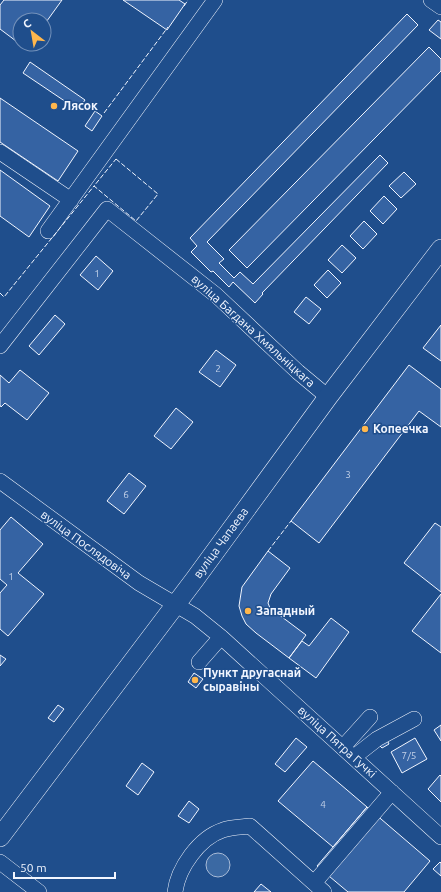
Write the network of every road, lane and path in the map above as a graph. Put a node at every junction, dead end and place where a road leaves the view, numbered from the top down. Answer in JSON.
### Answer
{"nodes":[{"id":1,"x":215,"y":0,"type":"edge"},
{"id":2,"x":431,"y":0,"type":"edge"},
{"id":3,"x":441,"y":7,"type":"edge"},
{"id":4,"x":0,"y":152,"type":"edge"},
{"id":5,"x":71,"y":200,"type":"junction"},
{"id":6,"x":48,"y":231,"type":"dead end"},
{"id":7,"x":441,"y":249,"type":"edge"},
{"id":8,"x":0,"y":346,"type":"edge"},
{"id":9,"x":328,"y":397,"type":"junction"},
{"id":10,"x":1,"y":484,"type":"edge"},
{"id":11,"x":175,"y":604,"type":"junction"},
{"id":12,"x":221,"y":637,"type":"junction"},
{"id":13,"x":199,"y":662,"type":"dead end"},
{"id":14,"x":370,"y":717,"type":"dead end"},
{"id":15,"x":414,"y":719,"type":"dead end"},
{"id":16,"x":348,"y":752,"type":"junction"},
{"id":17,"x":392,"y":792,"type":"junction"},
{"id":18,"x":0,"y":837,"type":"edge"},
{"id":19,"x":441,"y":837,"type":"edge"},
{"id":20,"x":0,"y":862,"type":"edge"},
{"id":21,"x":319,"y":887,"type":"edge"},
{"id":22,"x":39,"y":892,"type":"edge"},
{"id":23,"x":175,"y":892,"type":"edge"}],
"edges":[{"from":1,"to":5,"type":"street"},
{"from":2,"to":3,"type":"street"},
{"from":4,"to":5,"type":"street"},
{"from":5,"to":6,"type":"street"},
{"from":7,"to":9,"type":"main road","name":"вуліца Чапаева"},
{"from":8,"to":9,"type":"street","name":"вуліца Багдана Хмяльніцкага"},
{"from":9,"to":11,"type":"main road","name":"вуліца Чапаева"},
{"from":10,"to":11,"type":"street","name":"вуліца Послядовіча"},
{"from":11,"to":12,"type":"street","name":"вуліца Пятра Гучкі"},
{"from":11,"to":18,"type":"main road","name":"вуліца Чапаева"},
{"from":12,"to":13,"type":"street"},
{"from":12,"to":16,"type":"street","name":"вуліца Пятра Гучкі"},
{"from":14,"to":16,"type":"street"},
{"from":15,"to":16,"type":"street"},
{"from":16,"to":17,"type":"street","name":"вуліца Пятра Гучкі"},
{"from":17,"to":19,"type":"street","name":"вуліца Пятра Гучкі"},
{"from":17,"to":21,"type":"street"},
{"from":20,"to":22,"type":"street"},
{"from":21,"to":23,"type":"street"}]}
